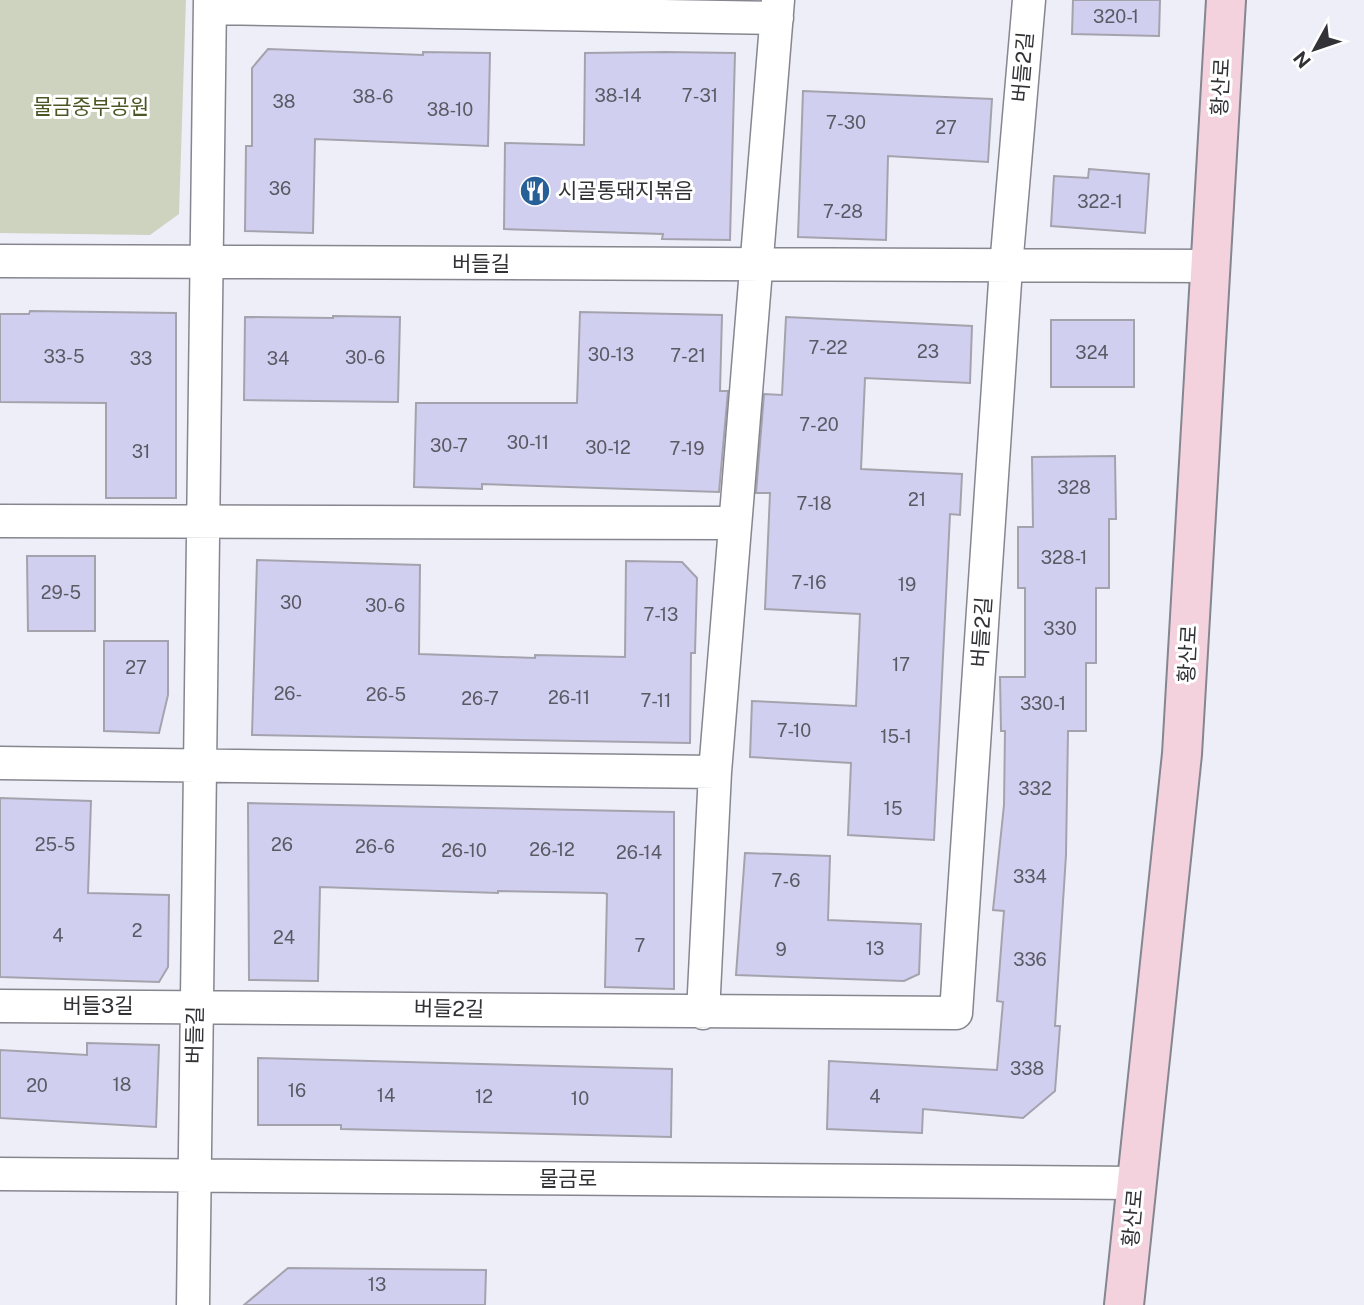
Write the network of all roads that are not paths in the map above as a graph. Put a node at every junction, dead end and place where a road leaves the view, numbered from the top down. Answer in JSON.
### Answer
{"nodes":[{"id":1,"x":1029,"y":0,"type":"edge"},
{"id":2,"x":1226,"y":0,"type":"edge"},
{"id":3,"x":210,"y":4,"type":"edge"},
{"id":4,"x":777,"y":9,"type":"edge"},
{"id":5,"x":0,"y":261,"type":"edge"},
{"id":6,"x":205,"y":262,"type":"junction"},
{"id":7,"x":757,"y":267,"type":"junction"},
{"id":8,"x":1006,"y":267,"type":"junction"},
{"id":9,"x":1210,"y":267,"type":"junction"},
{"id":10,"x":0,"y":521,"type":"edge"},
{"id":11,"x":202,"y":522,"type":"junction"},
{"id":12,"x":735,"y":523,"type":"junction"},
{"id":13,"x":0,"y":764,"type":"edge"},
{"id":14,"x":198,"y":766,"type":"junction"},
{"id":15,"x":715,"y":772,"type":"junction"},
{"id":16,"x":0,"y":1006,"type":"edge"},
{"id":17,"x":195,"y":1006,"type":"junction"},
{"id":18,"x":703,"y":1013,"type":"junction"},
{"id":19,"x":0,"y":1174,"type":"edge"},
{"id":20,"x":193,"y":1176,"type":"junction"},
{"id":21,"x":1136,"y":1183,"type":"junction"},
{"id":22,"x":193,"y":1305,"type":"edge"},
{"id":23,"x":1124,"y":1305,"type":"edge"}],
"edges":[{"from":1,"to":8,"type":"street","name":"버들2길"},
{"from":2,"to":9,"type":"main road","name":"황산로"},
{"from":3,"to":4,"type":"street","name":"버들길"},
{"from":3,"to":6,"type":"street","name":"버들길"},
{"from":4,"to":7,"type":"street"},
{"from":5,"to":6,"type":"street","name":"버들길"},
{"from":6,"to":7,"type":"street","name":"버들길"},
{"from":6,"to":11,"type":"street","name":"버들길"},
{"from":7,"to":8,"type":"street","name":"버들길"},
{"from":7,"to":12,"type":"street"},
{"from":8,"to":9,"type":"street","name":"버들길"},
{"from":8,"to":18,"type":"street","name":"버들2길"},
{"from":9,"to":21,"type":"main road","name":"황산로"},
{"from":10,"to":11,"type":"street"},
{"from":11,"to":12,"type":"street"},
{"from":11,"to":14,"type":"street","name":"버들길"},
{"from":12,"to":15,"type":"street"},
{"from":13,"to":14,"type":"street"},
{"from":14,"to":15,"type":"street"},
{"from":14,"to":17,"type":"street","name":"버들길"},
{"from":15,"to":18,"type":"street"},
{"from":16,"to":17,"type":"street","name":"버들3길"},
{"from":17,"to":18,"type":"street","name":"버들2길"},
{"from":17,"to":20,"type":"street","name":"버들길"},
{"from":19,"to":20,"type":"street","name":"물금로"},
{"from":20,"to":21,"type":"street","name":"물금로"},
{"from":20,"to":22,"type":"street","name":"버들길"},
{"from":21,"to":23,"type":"main road","name":"황산로"}]}
